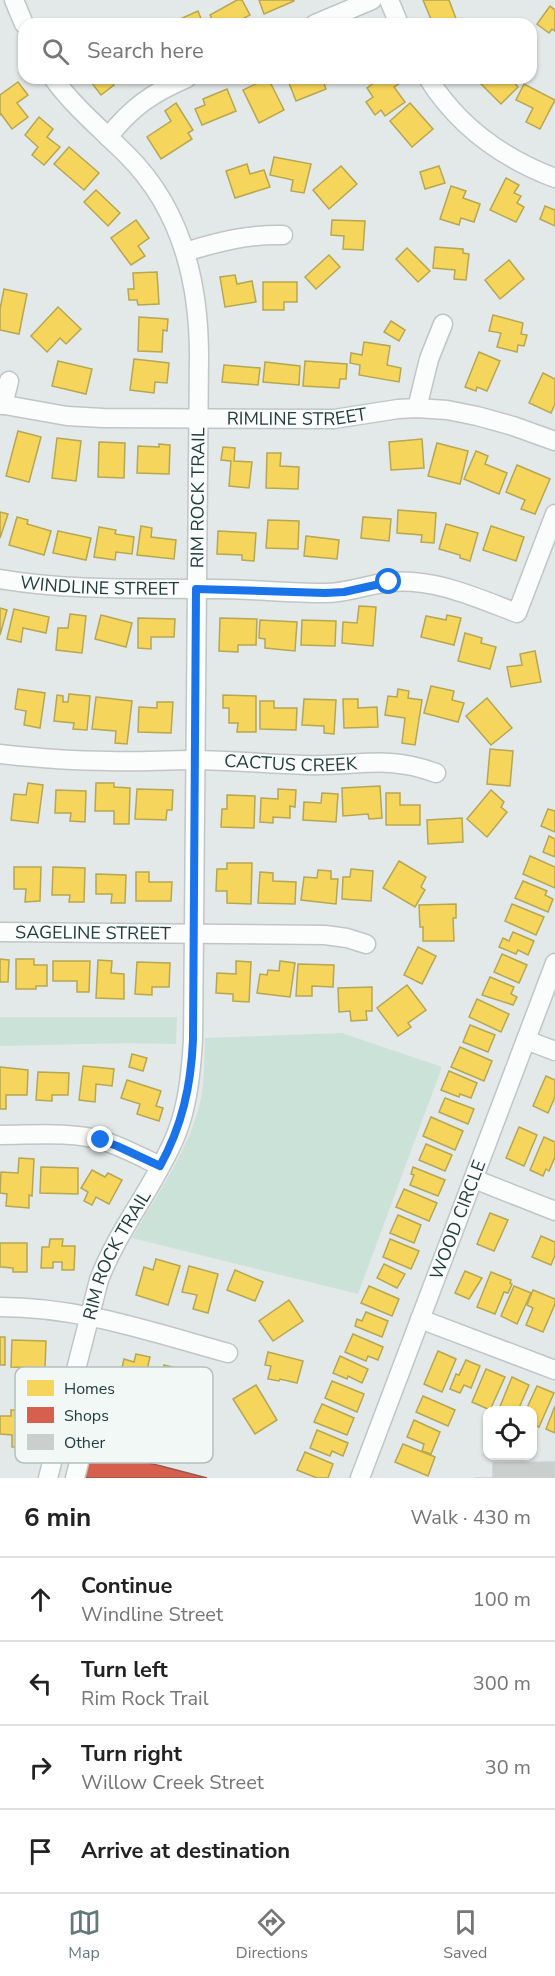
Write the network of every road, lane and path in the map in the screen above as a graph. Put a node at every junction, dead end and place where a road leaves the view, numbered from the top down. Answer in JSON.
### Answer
{"nodes":[{"id":1,"x":14,"y":0,"type":"edge"},
{"id":2,"x":372,"y":0,"type":"edge"},
{"id":3,"x":389,"y":0,"type":"edge"},
{"id":4,"x":22,"y":18,"type":"edge"},
{"id":5,"x":329,"y":18,"type":"edge"},
{"id":6,"x":396,"y":18,"type":"edge"},
{"id":7,"x":58,"y":84,"type":"edge"},
{"id":8,"x":174,"y":84,"type":"edge"},
{"id":9,"x":433,"y":84,"type":"edge"},
{"id":10,"x":108,"y":137,"type":"junction"},
{"id":11,"x":555,"y":178,"type":"edge"},
{"id":12,"x":283,"y":235,"type":"dead end"},
{"id":13,"x":185,"y":252,"type":"junction"},
{"id":14,"x":442,"y":324,"type":"dead end"},
{"id":15,"x":9,"y":381,"type":"dead end"},
{"id":16,"x":1,"y":404,"type":"edge"},
{"id":17,"x":417,"y":408,"type":"junction"},
{"id":18,"x":199,"y":418,"type":"junction"},
{"id":19,"x":555,"y":441,"type":"edge"},
{"id":20,"x":555,"y":514,"type":"edge"},
{"id":21,"x":0,"y":579,"type":"edge"},
{"id":22,"x":196,"y":589,"type":"junction"},
{"id":23,"x":0,"y":754,"type":"edge"},
{"id":24,"x":195,"y":760,"type":"junction"},
{"id":25,"x":436,"y":773,"type":"dead end"},
{"id":26,"x":0,"y":932,"type":"edge"},
{"id":27,"x":194,"y":932,"type":"junction"},
{"id":28,"x":366,"y":944,"type":"dead end"},
{"id":29,"x":555,"y":963,"type":"edge"},
{"id":30,"x":526,"y":1040,"type":"junction"},
{"id":31,"x":555,"y":1051,"type":"edge"},
{"id":32,"x":0,"y":1135,"type":"edge"},
{"id":33,"x":160,"y":1166,"type":"junction"},
{"id":34,"x":474,"y":1179,"type":"junction"},
{"id":35,"x":555,"y":1211,"type":"edge"},
{"id":36,"x":0,"y":1307,"type":"edge"},
{"id":37,"x":89,"y":1314,"type":"junction"},
{"id":38,"x":420,"y":1319,"type":"junction"},
{"id":39,"x":228,"y":1353,"type":"dead end"},
{"id":40,"x":76,"y":1367,"type":"edge"},
{"id":41,"x":555,"y":1370,"type":"edge"},
{"id":42,"x":52,"y":1463,"type":"edge"},
{"id":43,"x":79,"y":1463,"type":"edge"},
{"id":44,"x":48,"y":1478,"type":"edge"},
{"id":45,"x":75,"y":1478,"type":"edge"},
{"id":46,"x":360,"y":1478,"type":"edge"}],
"edges":[{"from":1,"to":4,"type":"street"},
{"from":2,"to":5,"type":"street"},
{"from":3,"to":6,"type":"street"},
{"from":7,"to":10,"type":"street","name":"RIM ROCK TRAIL"},
{"from":8,"to":10,"type":"street"},
{"from":9,"to":11,"type":"street"},
{"from":10,"to":13,"type":"street","name":"RIM ROCK TRAIL"},
{"from":12,"to":13,"type":"street"},
{"from":13,"to":18,"type":"street","name":"RIM ROCK TRAIL"},
{"from":14,"to":17,"type":"street"},
{"from":15,"to":16,"type":"street"},
{"from":16,"to":18,"type":"street","name":"RIMLINE STREET"},
{"from":17,"to":18,"type":"street","name":"RIMLINE STREET"},
{"from":17,"to":19,"type":"street","name":"RIMLINE STREET"},
{"from":18,"to":22,"type":"street","name":"RIM ROCK TRAIL"},
{"from":20,"to":22,"type":"street","name":"WINDLINE STREET"},
{"from":21,"to":22,"type":"street","name":"WINDLINE STREET"},
{"from":22,"to":24,"type":"street","name":"RIM ROCK TRAIL"},
{"from":23,"to":24,"type":"street","name":"CACTUS CREEK"},
{"from":24,"to":25,"type":"street","name":"CACTUS CREEK"},
{"from":24,"to":27,"type":"street","name":"RIM ROCK TRAIL"},
{"from":26,"to":27,"type":"street","name":"SAGELINE STREET"},
{"from":27,"to":28,"type":"street","name":"SAGELINE STREET"},
{"from":27,"to":33,"type":"street","name":"RIM ROCK TRAIL"},
{"from":29,"to":30,"type":"street","name":"WOOD CIRCLE"},
{"from":30,"to":31,"type":"street"},
{"from":30,"to":34,"type":"street","name":"WOOD CIRCLE"},
{"from":32,"to":33,"type":"street"},
{"from":33,"to":37,"type":"street","name":"RIM ROCK TRAIL"},
{"from":34,"to":35,"type":"street"},
{"from":34,"to":38,"type":"street","name":"WOOD CIRCLE"},
{"from":36,"to":37,"type":"street"},
{"from":37,"to":39,"type":"street"},
{"from":37,"to":40,"type":"street","name":"RIM ROCK TRAIL"},
{"from":38,"to":41,"type":"street"},
{"from":38,"to":46,"type":"street","name":"WOOD CIRCLE"},
{"from":42,"to":44,"type":"street","name":"RIM ROCK TRAIL"},
{"from":43,"to":45,"type":"street"}]}
